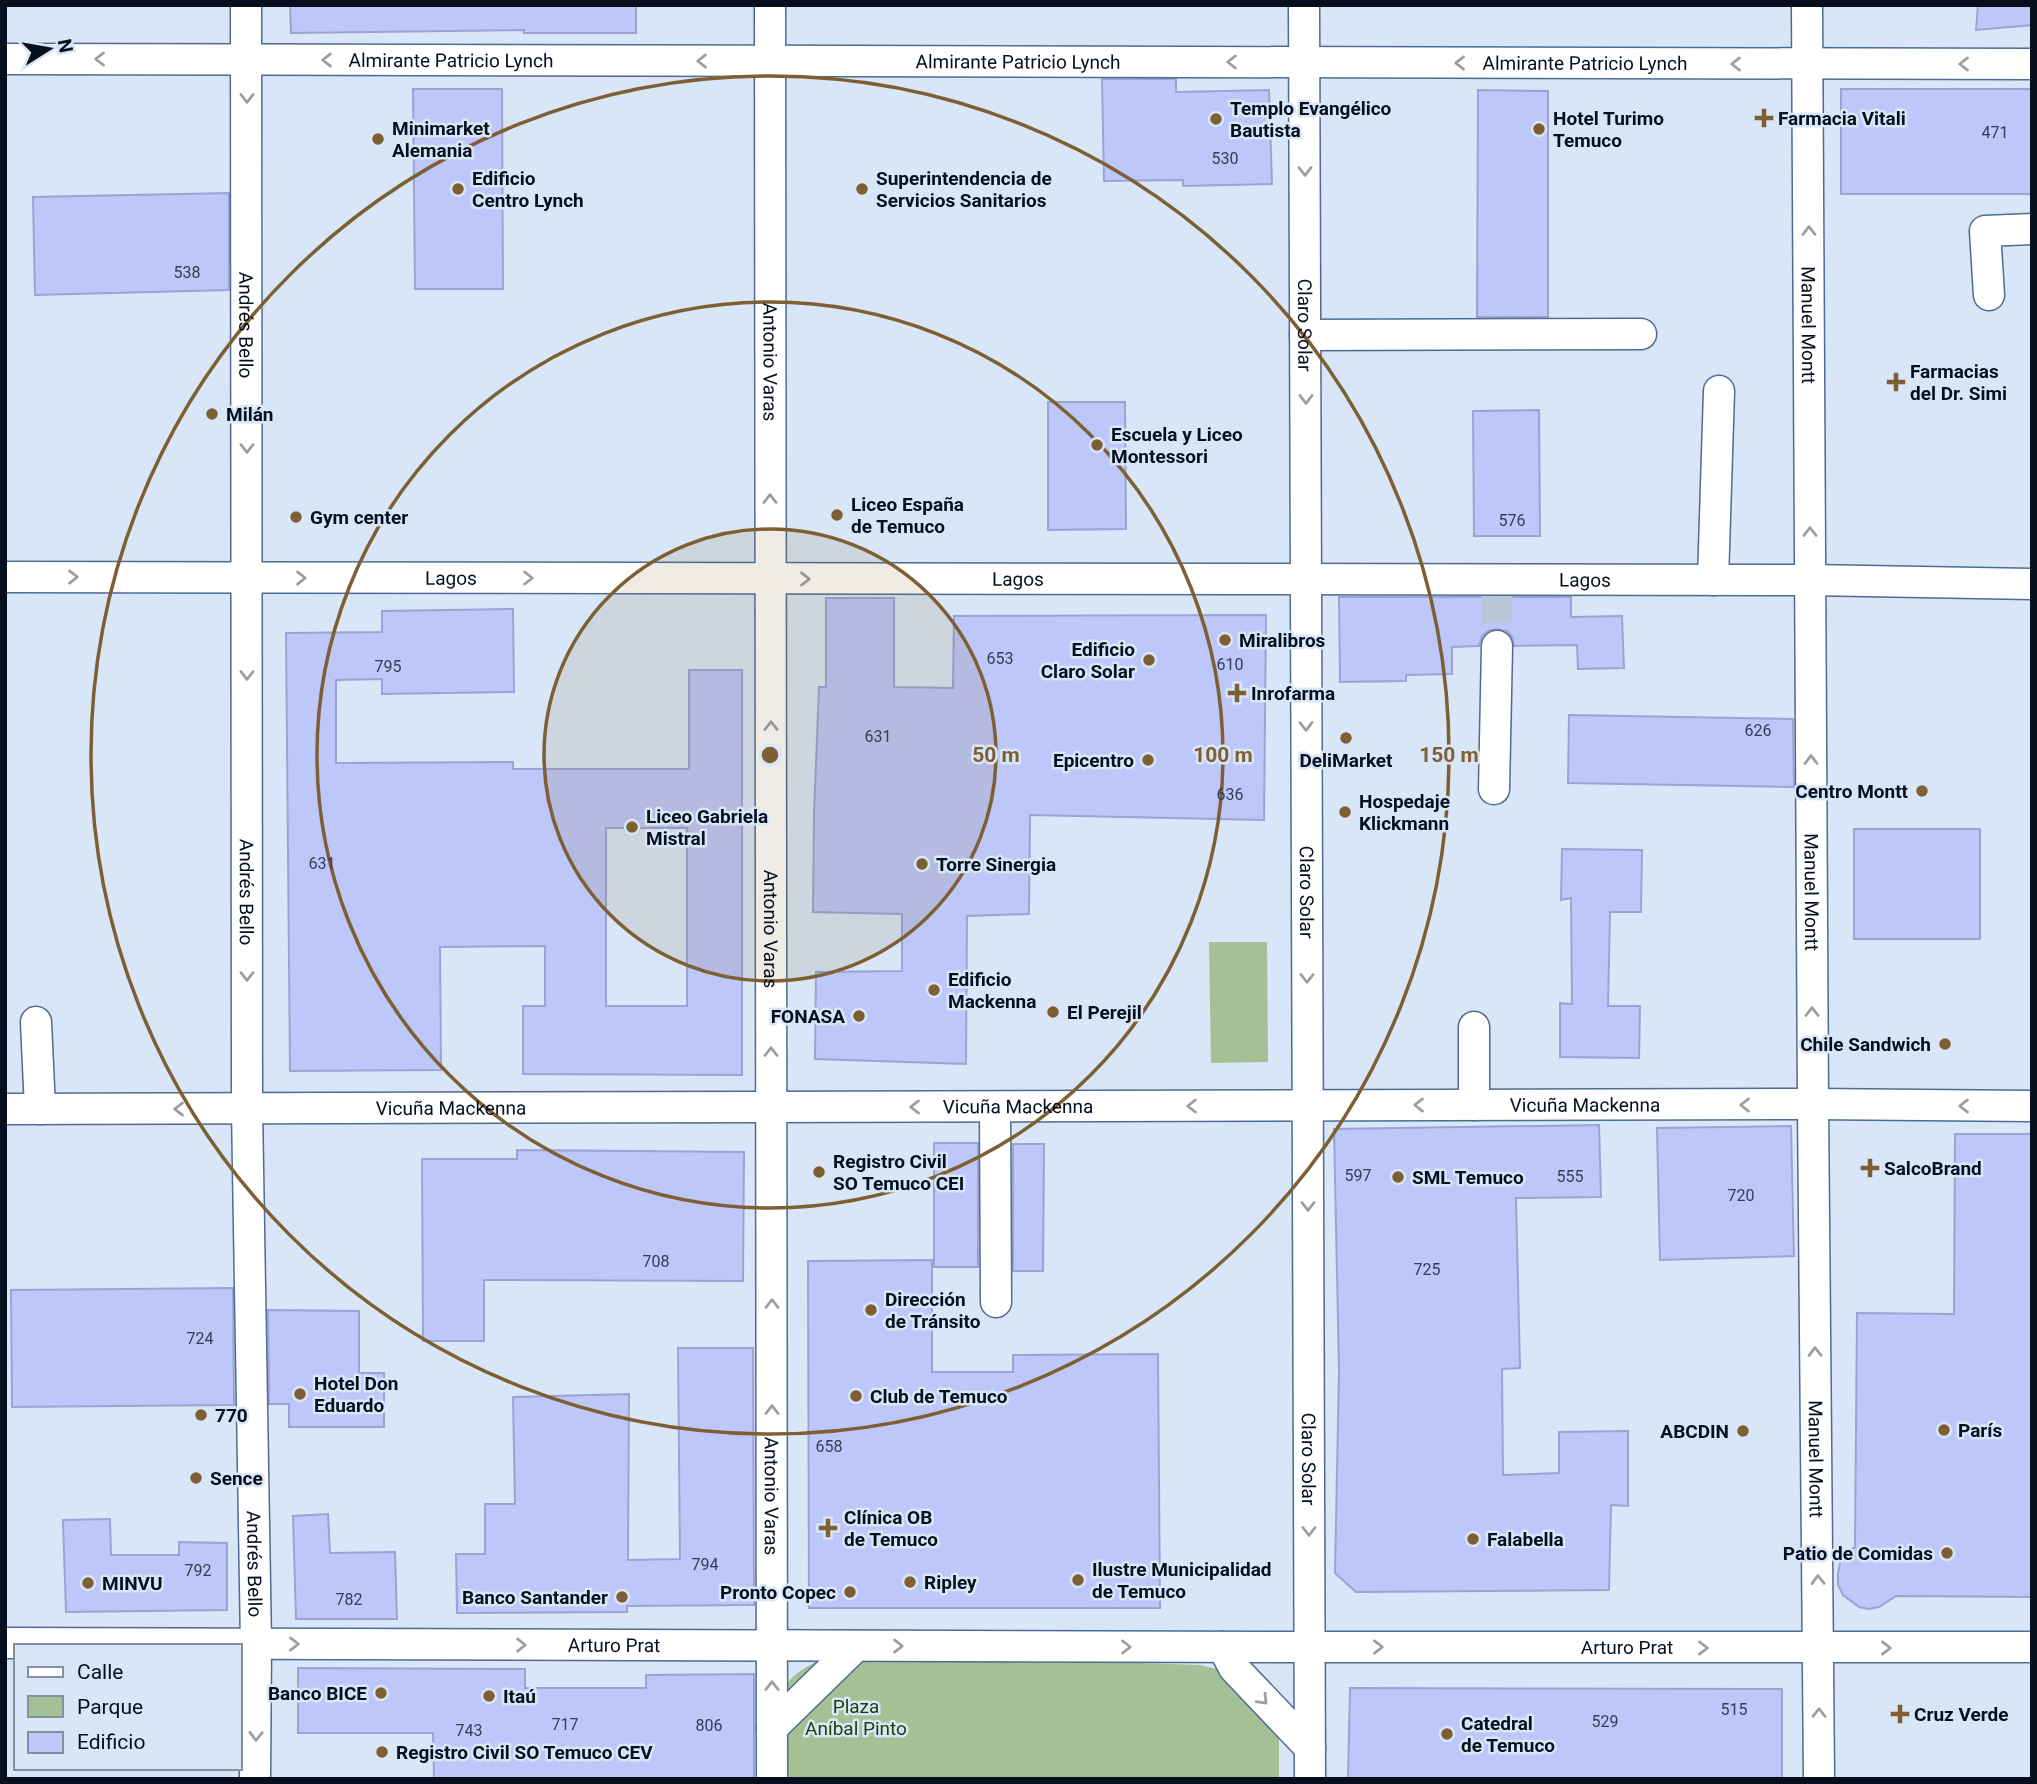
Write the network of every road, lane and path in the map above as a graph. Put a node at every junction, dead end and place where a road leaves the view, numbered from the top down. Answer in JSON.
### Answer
{"nodes":[{"id":1,"x":246,"y":5,"type":"edge"},
{"id":2,"x":769,"y":5,"type":"edge"},
{"id":3,"x":1304,"y":5,"type":"edge"},
{"id":4,"x":1808,"y":5,"type":"edge"},
{"id":5,"x":5,"y":59,"type":"edge"},
{"id":6,"x":247,"y":60,"type":"junction"},
{"id":7,"x":770,"y":61,"type":"junction"},
{"id":8,"x":1304,"y":62,"type":"junction"},
{"id":9,"x":1808,"y":64,"type":"junction"},
{"id":10,"x":2032,"y":64,"type":"edge"},
{"id":11,"x":2032,"y":229,"type":"edge"},
{"id":12,"x":1989,"y":295,"type":"dead end"},
{"id":13,"x":1641,"y":334,"type":"dead end"},
{"id":14,"x":1306,"y":335,"type":"junction"},
{"id":15,"x":1719,"y":391,"type":"dead end"},
{"id":16,"x":5,"y":577,"type":"edge"},
{"id":17,"x":247,"y":578,"type":"junction"},
{"id":18,"x":771,"y":578,"type":"junction"},
{"id":19,"x":1306,"y":579,"type":"junction"},
{"id":20,"x":1713,"y":580,"type":"junction"},
{"id":21,"x":1810,"y":580,"type":"junction"},
{"id":22,"x":2032,"y":584,"type":"edge"},
{"id":23,"x":1497,"y":646,"type":"tunnel mouth"},
{"id":24,"x":1494,"y":789,"type":"dead end"},
{"id":25,"x":36,"y":1022,"type":"dead end"},
{"id":26,"x":1474,"y":1027,"type":"dead end"},
{"id":27,"x":1813,"y":1104,"type":"junction"},
{"id":28,"x":1474,"y":1105,"type":"junction"},
{"id":29,"x":1308,"y":1106,"type":"junction"},
{"id":30,"x":2032,"y":1106,"type":"edge"},
{"id":31,"x":771,"y":1107,"type":"junction"},
{"id":32,"x":995,"y":1107,"type":"junction"},
{"id":33,"x":247,"y":1108,"type":"junction"},
{"id":34,"x":5,"y":1109,"type":"edge"},
{"id":35,"x":40,"y":1109,"type":"junction"},
{"id":36,"x":996,"y":1302,"type":"dead end"},
{"id":37,"x":5,"y":1643,"type":"edge"},
{"id":38,"x":256,"y":1644,"type":"junction"},
{"id":39,"x":772,"y":1646,"type":"junction"},
{"id":40,"x":856,"y":1646,"type":"junction"},
{"id":41,"x":1223,"y":1647,"type":"junction"},
{"id":42,"x":1310,"y":1647,"type":"junction"},
{"id":43,"x":2032,"y":1647,"type":"edge"},
{"id":44,"x":1818,"y":1648,"type":"junction"},
{"id":45,"x":772,"y":1728,"type":"junction"},
{"id":46,"x":1310,"y":1748,"type":"junction"},
{"id":47,"x":255,"y":1779,"type":"edge"},
{"id":48,"x":772,"y":1779,"type":"edge"},
{"id":49,"x":1310,"y":1779,"type":"edge"},
{"id":50,"x":1819,"y":1779,"type":"edge"}],
"edges":[{"from":1,"to":6,"type":"street","name":"Andrés Bello"},
{"from":2,"to":7,"type":"street","name":"Antonio Varas"},
{"from":3,"to":8,"type":"street","name":"Claro Solar"},
{"from":4,"to":9,"type":"street","name":"Manuel Montt"},
{"from":6,"to":5,"type":"street","name":"Almirante Patricio Lynch","one_way":true},
{"from":7,"to":6,"type":"street","name":"Almirante Patricio Lynch","one_way":true},
{"from":6,"to":17,"type":"street","name":"Andrés Bello","one_way":true},
{"from":8,"to":7,"type":"street","name":"Almirante Patricio Lynch","one_way":true},
{"from":18,"to":7,"type":"street","name":"Antonio Varas","one_way":true},
{"from":9,"to":8,"type":"street","name":"Almirante Patricio Lynch","one_way":true},
{"from":8,"to":14,"type":"street","name":"Claro Solar","one_way":true},
{"from":10,"to":9,"type":"street","name":"Almirante Patricio Lynch","one_way":true},
{"from":21,"to":9,"type":"street","name":"Manuel Montt","one_way":true},
{"from":11,"to":12,"type":"street"},
{"from":13,"to":14,"type":"street"},
{"from":14,"to":19,"type":"street","name":"Claro Solar","one_way":true},
{"from":15,"to":20,"type":"street"},
{"from":16,"to":17,"type":"street","name":"Lagos","one_way":true},
{"from":17,"to":18,"type":"street","name":"Lagos","one_way":true},
{"from":17,"to":33,"type":"street","name":"Andrés Bello","one_way":true},
{"from":18,"to":19,"type":"street","name":"Lagos","one_way":true},
{"from":31,"to":18,"type":"street","name":"Antonio Varas","one_way":true},
{"from":19,"to":20,"type":"street","name":"Lagos"},
{"from":19,"to":29,"type":"street","name":"Claro Solar","one_way":true},
{"from":20,"to":21,"type":"street","name":"Lagos"},
{"from":21,"to":22,"type":"street","name":"Lagos"},
{"from":27,"to":21,"type":"street","name":"Manuel Montt","one_way":true},
{"from":23,"to":24,"type":"street"},
{"from":25,"to":35,"type":"street"},
{"from":26,"to":28,"type":"street"},
{"from":27,"to":28,"type":"street","name":"Vicuña Mackenna","one_way":true},
{"from":30,"to":27,"type":"street","name":"Vicuña Mackenna","one_way":true},
{"from":44,"to":27,"type":"street","name":"Manuel Montt","one_way":true},
{"from":28,"to":29,"type":"street","name":"Vicuña Mackenna","one_way":true},
{"from":29,"to":32,"type":"street","name":"Vicuña Mackenna","one_way":true},
{"from":29,"to":42,"type":"street","name":"Claro Solar","one_way":true},
{"from":32,"to":31,"type":"street","name":"Vicuña Mackenna","one_way":true},
{"from":31,"to":33,"type":"street","name":"Vicuña Mackenna"},
{"from":39,"to":31,"type":"street","name":"Antonio Varas","one_way":true},
{"from":32,"to":36,"type":"street"},
{"from":33,"to":35,"type":"street","name":"Vicuña Mackenna","one_way":true},
{"from":33,"to":38,"type":"street","name":"Andrés Bello"},
{"from":34,"to":35,"type":"street","name":"Vicuña Mackenna"},
{"from":37,"to":38,"type":"street","name":"Arturo Prat"},
{"from":38,"to":39,"type":"street","name":"Arturo Prat","one_way":true},
{"from":38,"to":47,"type":"street","name":"Andrés Bello","one_way":true},
{"from":39,"to":40,"type":"street","name":"Arturo Prat"},
{"from":45,"to":39,"type":"street","name":"Antonio Varas","one_way":true},
{"from":40,"to":41,"type":"street","name":"Arturo Prat","one_way":true},
{"from":40,"to":45,"type":"street"},
{"from":41,"to":42,"type":"street","name":"Arturo Prat"},
{"from":41,"to":46,"type":"street","one_way":true},
{"from":42,"to":44,"type":"street","name":"Arturo Prat","one_way":true},
{"from":42,"to":46,"type":"street","name":"Claro Solar"},
{"from":44,"to":43,"type":"street","name":"Arturo Prat","one_way":true},
{"from":50,"to":44,"type":"street","name":"Manuel Montt","one_way":true},
{"from":45,"to":48,"type":"street","name":"Antonio Varas"},
{"from":46,"to":49,"type":"street","name":"Claro Solar"}]}
